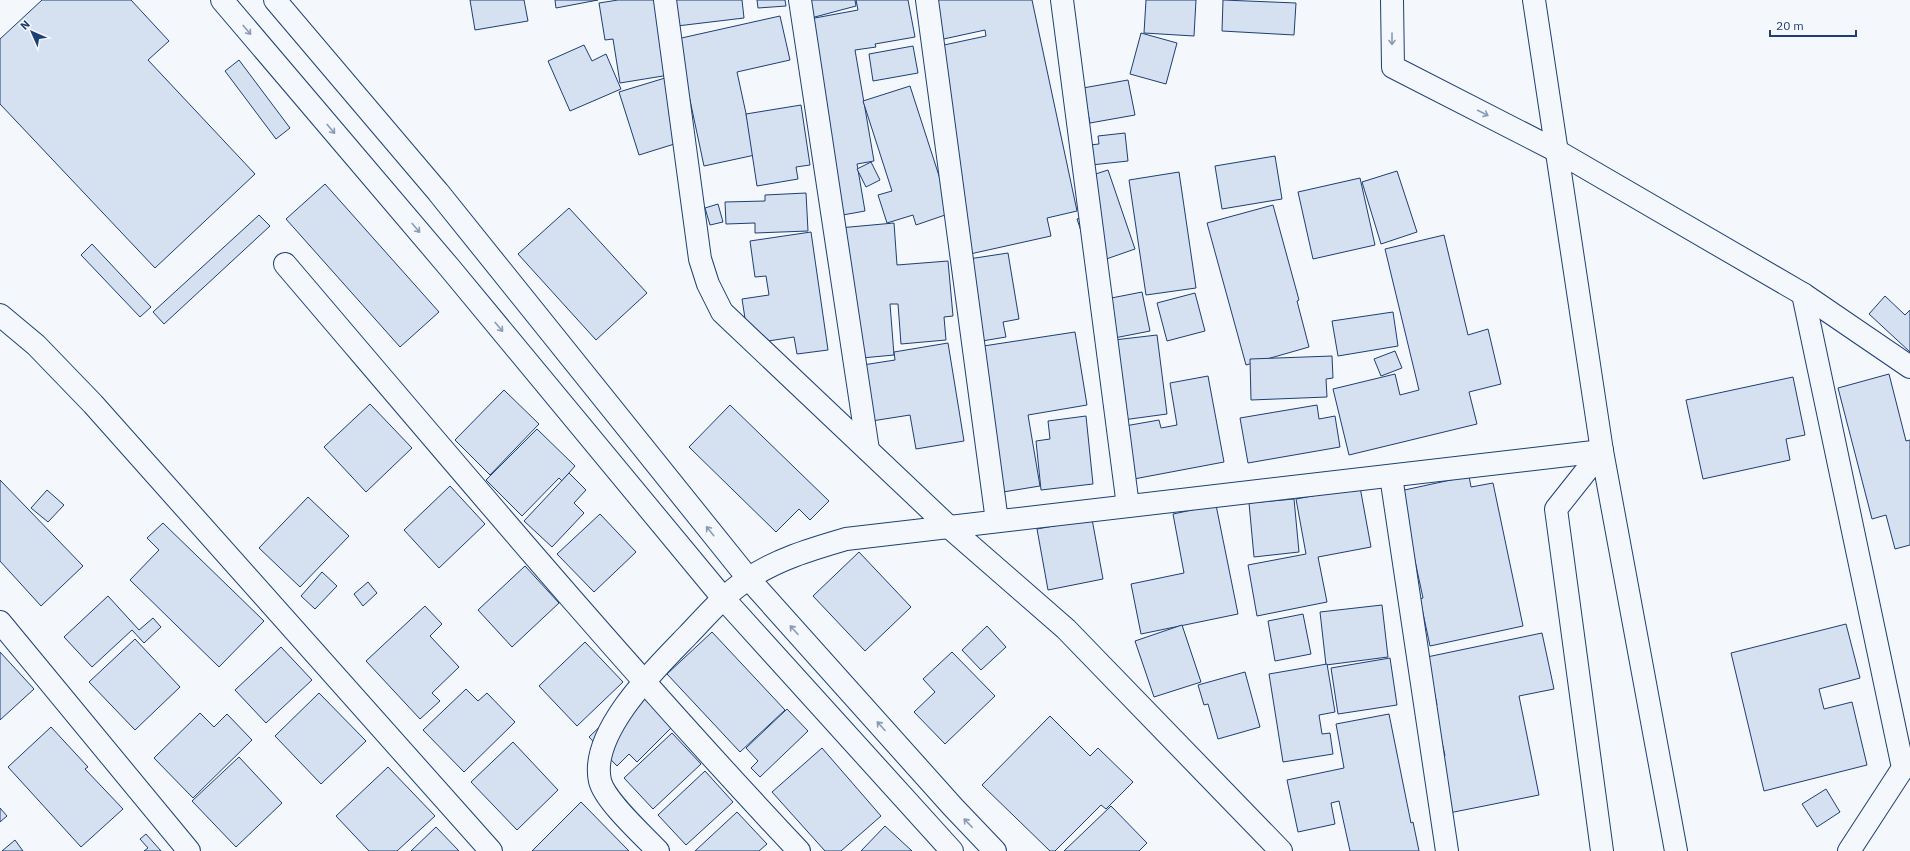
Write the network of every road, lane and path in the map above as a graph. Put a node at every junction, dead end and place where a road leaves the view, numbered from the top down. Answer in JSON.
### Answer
{"nodes":[{"id":1,"x":222,"y":0,"type":"edge"},
{"id":2,"x":275,"y":0,"type":"edge"},
{"id":3,"x":665,"y":0,"type":"edge"},
{"id":4,"x":800,"y":0,"type":"edge"},
{"id":5,"x":926,"y":0,"type":"edge"},
{"id":6,"x":1062,"y":0,"type":"edge"},
{"id":7,"x":1392,"y":0,"type":"edge"},
{"id":8,"x":1534,"y":0,"type":"edge"},
{"id":9,"x":1557,"y":151,"type":"junction"},
{"id":10,"x":285,"y":264,"type":"dead end"},
{"id":11,"x":1803,"y":294,"type":"junction"},
{"id":12,"x":0,"y":315,"type":"edge"},
{"id":13,"x":1910,"y":368,"type":"edge"},
{"id":14,"x":868,"y":450,"type":"junction"},
{"id":15,"x":1602,"y":451,"type":"junction"},
{"id":16,"x":1391,"y":476,"type":"junction"},
{"id":17,"x":1128,"y":506,"type":"junction"},
{"id":18,"x":997,"y":521,"type":"junction"},
{"id":19,"x":949,"y":527,"type":"junction"},
{"id":20,"x":748,"y":578,"type":"junction"},
{"id":21,"x":724,"y":598,"type":"junction"},
{"id":22,"x":0,"y":622,"type":"edge"},
{"id":23,"x":644,"y":680,"type":"junction"},
{"id":24,"x":1907,"y":767,"type":"edge"},
{"id":25,"x":189,"y":851,"type":"edge"},
{"id":26,"x":491,"y":851,"type":"edge"},
{"id":27,"x":658,"y":851,"type":"edge"},
{"id":28,"x":799,"y":851,"type":"edge"},
{"id":29,"x":952,"y":851,"type":"edge"},
{"id":30,"x":995,"y":851,"type":"edge"},
{"id":31,"x":1281,"y":851,"type":"edge"},
{"id":32,"x":1447,"y":851,"type":"edge"},
{"id":33,"x":1602,"y":851,"type":"edge"},
{"id":34,"x":1676,"y":851,"type":"edge"},
{"id":35,"x":1849,"y":851,"type":"edge"}],
"edges":[{"from":1,"to":21,"type":"street","one_way":true},
{"from":20,"to":2,"type":"street","one_way":true},
{"from":3,"to":14,"type":"street"},
{"from":4,"to":14,"type":"street"},
{"from":5,"to":18,"type":"street"},
{"from":6,"to":17,"type":"street"},
{"from":7,"to":9,"type":"street","one_way":true},
{"from":8,"to":9,"type":"street"},
{"from":9,"to":11,"type":"street"},
{"from":9,"to":15,"type":"street"},
{"from":10,"to":23,"type":"street"},
{"from":11,"to":13,"type":"street"},
{"from":11,"to":24,"type":"street"},
{"from":12,"to":26,"type":"street"},
{"from":14,"to":19,"type":"street"},
{"from":15,"to":16,"type":"street"},
{"from":15,"to":33,"type":"street"},
{"from":15,"to":34,"type":"street"},
{"from":16,"to":17,"type":"street"},
{"from":16,"to":32,"type":"street"},
{"from":17,"to":18,"type":"street"},
{"from":18,"to":19,"type":"street"},
{"from":19,"to":20,"type":"street"},
{"from":19,"to":31,"type":"street"},
{"from":20,"to":21,"type":"street"},
{"from":30,"to":20,"type":"street","one_way":true},
{"from":21,"to":23,"type":"street"},
{"from":21,"to":29,"type":"street"},
{"from":22,"to":25,"type":"street"},
{"from":23,"to":27,"type":"street"},
{"from":23,"to":28,"type":"street"},
{"from":24,"to":35,"type":"street"}]}
